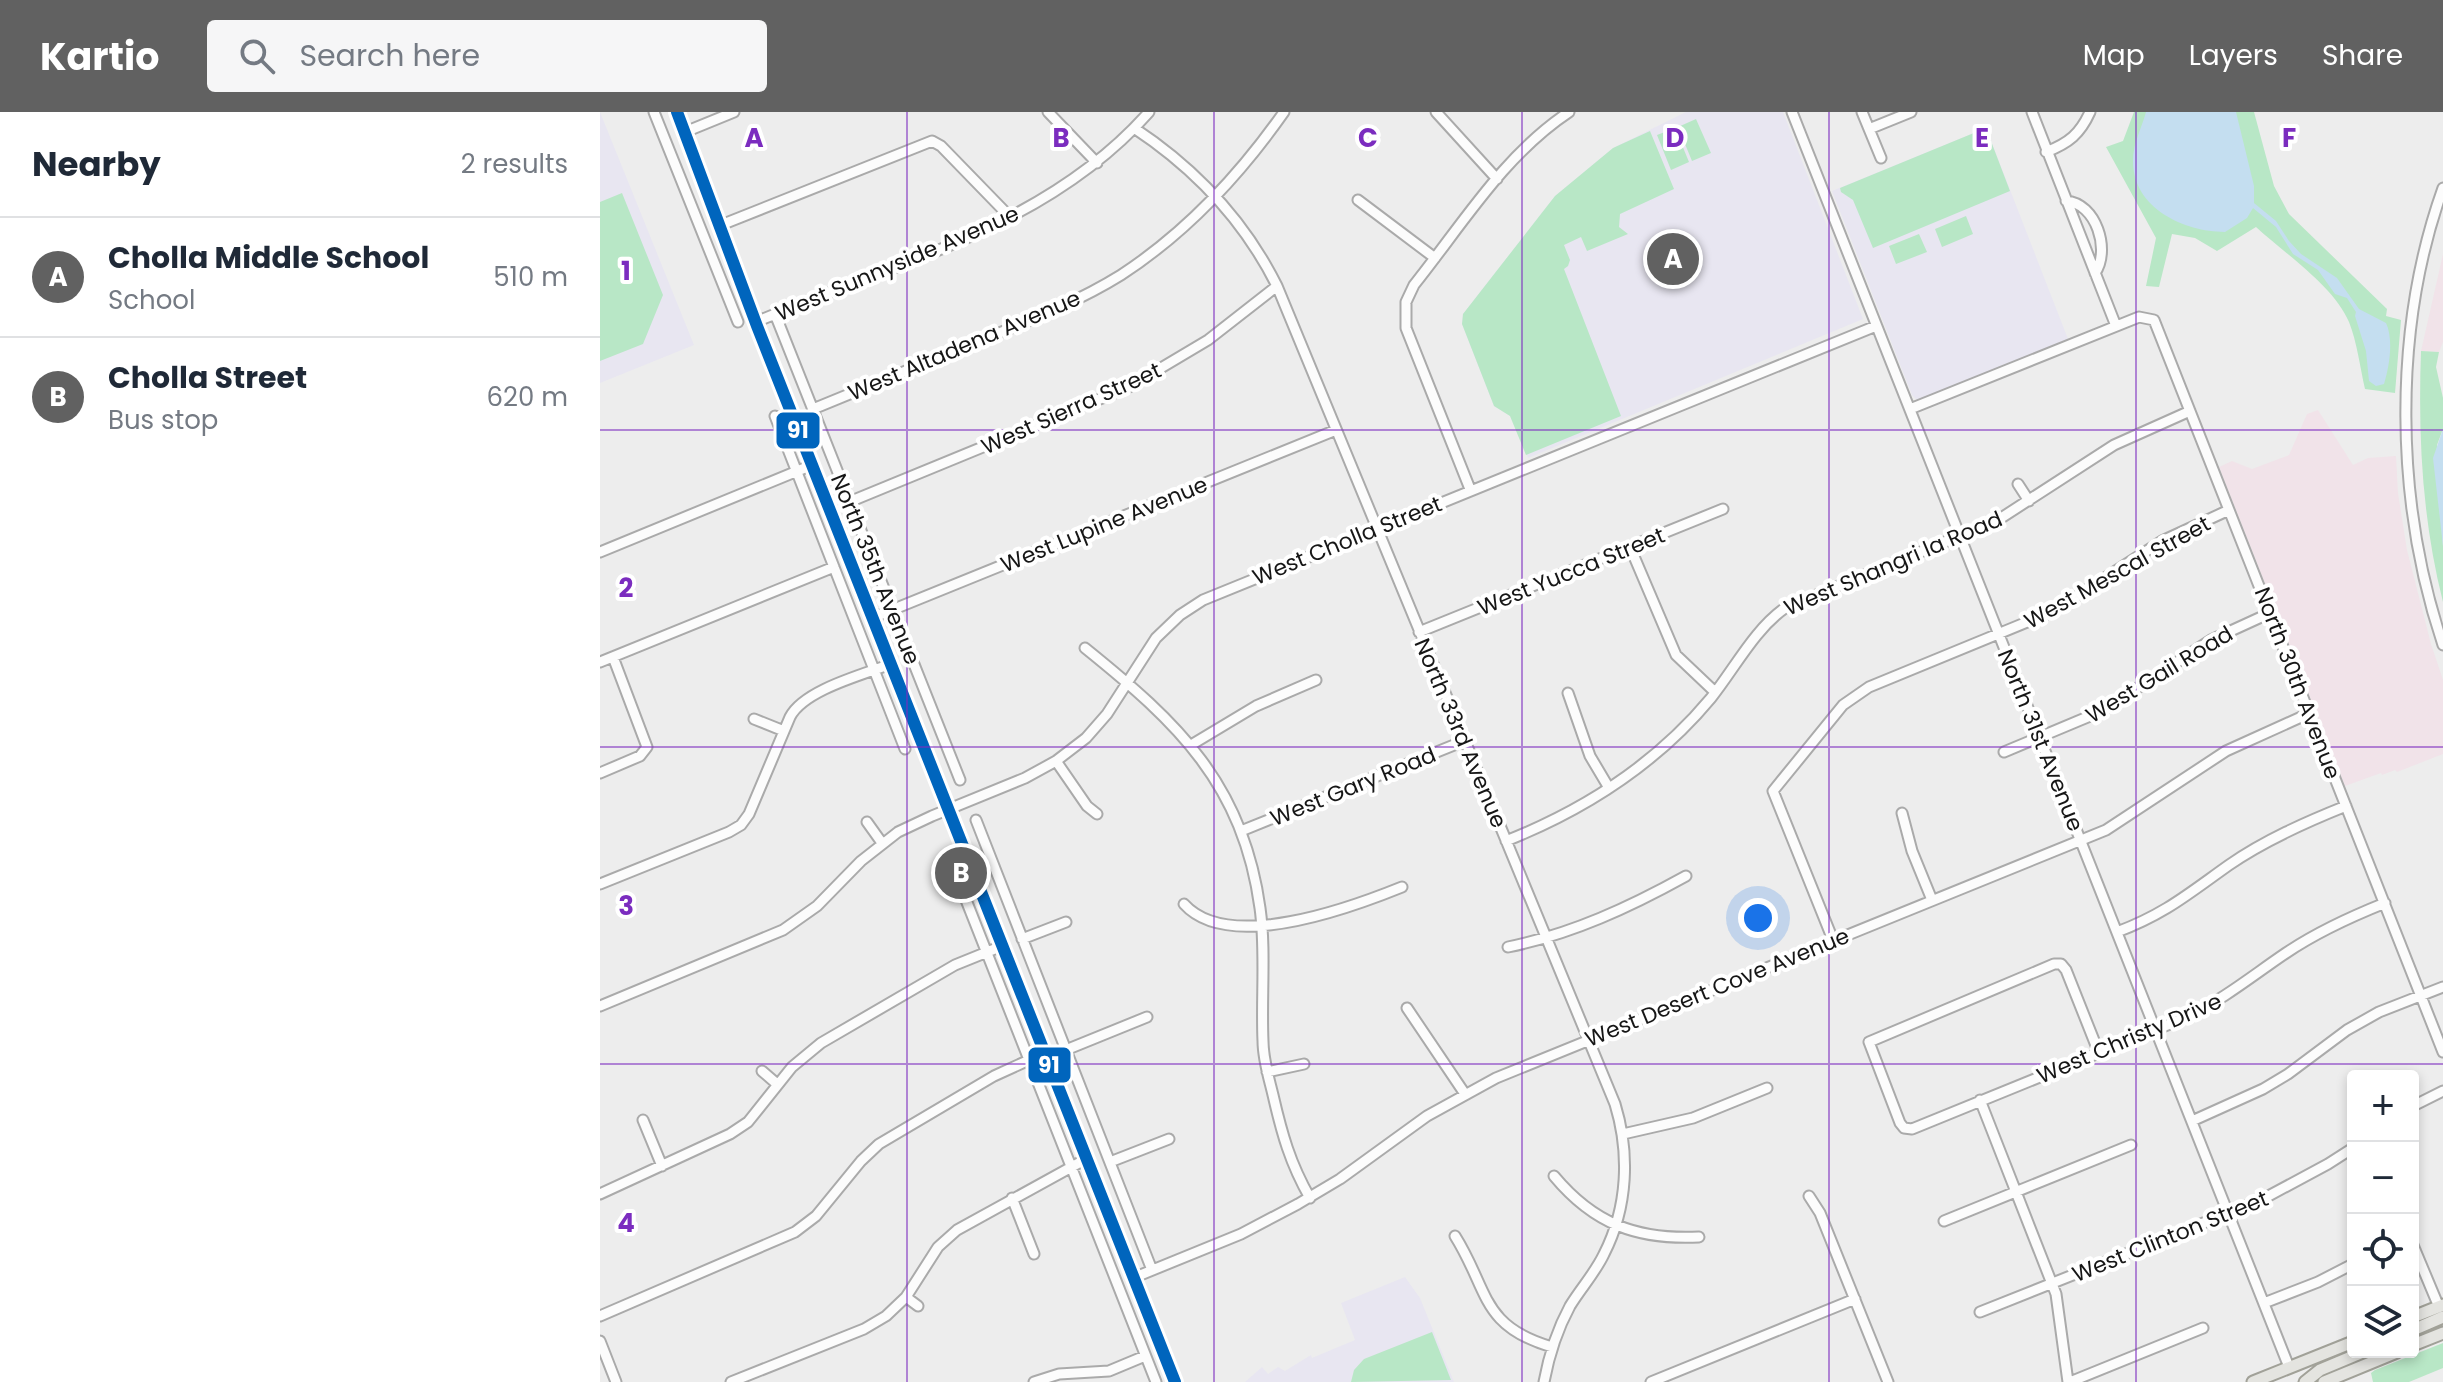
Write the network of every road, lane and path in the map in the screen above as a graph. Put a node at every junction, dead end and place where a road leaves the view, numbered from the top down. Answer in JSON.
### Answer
{"nodes":[{"id":1,"x":654,"y":112,"type":"edge"},
{"id":2,"x":677,"y":112,"type":"edge"},
{"id":3,"x":734,"y":112,"type":"edge"},
{"id":4,"x":1048,"y":112,"type":"edge"},
{"id":5,"x":1149,"y":112,"type":"edge"},
{"id":6,"x":1284,"y":112,"type":"edge"},
{"id":7,"x":1436,"y":112,"type":"edge"},
{"id":8,"x":1569,"y":112,"type":"edge"},
{"id":9,"x":1792,"y":112,"type":"edge"},
{"id":10,"x":1862,"y":112,"type":"edge"},
{"id":11,"x":1911,"y":112,"type":"edge"},
{"id":12,"x":2032,"y":112,"type":"edge"},
{"id":13,"x":2090,"y":112,"type":"edge"},
{"id":14,"x":1134,"y":128,"type":"junction"},
{"id":15,"x":1869,"y":129,"type":"junction"},
{"id":16,"x":685,"y":132,"type":"junction"},
{"id":17,"x":2046,"y":152,"type":"junction"},
{"id":18,"x":1881,"y":158,"type":"dead end"},
{"id":19,"x":1097,"y":163,"type":"junction"},
{"id":20,"x":1497,"y":179,"type":"junction"},
{"id":21,"x":2443,"y":188,"type":"edge"},
{"id":22,"x":1217,"y":197,"type":"junction"},
{"id":23,"x":1358,"y":200,"type":"dead end"},
{"id":24,"x":2066,"y":201,"type":"junction"},
{"id":25,"x":714,"y":207,"type":"junction"},
{"id":26,"x":694,"y":215,"type":"junction"},
{"id":27,"x":1010,"y":217,"type":"junction"},
{"id":28,"x":721,"y":225,"type":"junction"},
{"id":29,"x":1435,"y":258,"type":"junction"},
{"id":30,"x":2095,"y":273,"type":"junction"},
{"id":31,"x":1277,"y":286,"type":"junction"},
{"id":32,"x":775,"y":314,"type":"junction"},
{"id":33,"x":738,"y":322,"type":"dead end"},
{"id":34,"x":756,"y":322,"type":"junction"},
{"id":35,"x":1876,"y":326,"type":"junction"},
{"id":36,"x":2116,"y":326,"type":"junction"},
{"id":37,"x":813,"y":409,"type":"junction"},
{"id":38,"x":1910,"y":409,"type":"junction"},
{"id":39,"x":2190,"y":411,"type":"junction"},
{"id":40,"x":775,"y":416,"type":"dead end"},
{"id":41,"x":1336,"y":430,"type":"junction"},
{"id":42,"x":812,"y":465,"type":"junction"},
{"id":43,"x":796,"y":472,"type":"junction"},
{"id":44,"x":2018,"y":484,"type":"dead end"},
{"id":45,"x":1470,"y":489,"type":"junction"},
{"id":46,"x":2029,"y":501,"type":"junction"},
{"id":47,"x":849,"y":502,"type":"junction"},
{"id":48,"x":1723,"y":509,"type":"dead end"},
{"id":49,"x":2229,"y":510,"type":"junction"},
{"id":50,"x":1376,"y":528,"type":"junction"},
{"id":51,"x":1960,"y":535,"type":"junction"},
{"id":52,"x":1630,"y":547,"type":"junction"},
{"id":53,"x":600,"y":552,"type":"edge"},
{"id":54,"x":834,"y":567,"type":"junction"},
{"id":55,"x":892,"y":610,"type":"junction"},
{"id":56,"x":2270,"y":613,"type":"junction"},
{"id":57,"x":872,"y":618,"type":"junction"},
{"id":58,"x":1419,"y":632,"type":"junction"},
{"id":59,"x":1999,"y":635,"type":"junction"},
{"id":60,"x":2443,"y":645,"type":"edge"},
{"id":61,"x":1085,"y":648,"type":"dead end"},
{"id":62,"x":613,"y":657,"type":"junction"},
{"id":63,"x":600,"y":662,"type":"edge"},
{"id":64,"x":891,"y":664,"type":"junction"},
{"id":65,"x":875,"y":670,"type":"junction"},
{"id":66,"x":1316,"y":680,"type":"dead end"},
{"id":67,"x":1127,"y":683,"type":"junction"},
{"id":68,"x":1715,"y":692,"type":"junction"},
{"id":69,"x":1568,"y":693,"type":"dead end"},
{"id":70,"x":2310,"y":713,"type":"junction"},
{"id":71,"x":754,"y":719,"type":"dead end"},
{"id":72,"x":784,"y":731,"type":"junction"},
{"id":73,"x":2040,"y":738,"type":"junction"},
{"id":74,"x":1464,"y":741,"type":"junction"},
{"id":75,"x":1191,"y":745,"type":"junction"},
{"id":76,"x":905,"y":749,"type":"dead end"},
{"id":77,"x":2004,"y":752,"type":"dead end"},
{"id":78,"x":1056,"y":761,"type":"junction"},
{"id":79,"x":600,"y":773,"type":"edge"},
{"id":80,"x":960,"y":780,"type":"dead end"},
{"id":81,"x":1609,"y":788,"type":"junction"},
{"id":82,"x":2346,"y":806,"type":"junction"},
{"id":83,"x":948,"y":809,"type":"junction"},
{"id":84,"x":1902,"y":813,"type":"dead end"},
{"id":85,"x":1097,"y":814,"type":"dead end"},
{"id":86,"x":976,"y":820,"type":"dead end"},
{"id":87,"x":867,"y":822,"type":"dead end"},
{"id":88,"x":1241,"y":831,"type":"junction"},
{"id":89,"x":2081,"y":840,"type":"junction"},
{"id":90,"x":1506,"y":841,"type":"junction"},
{"id":91,"x":882,"y":843,"type":"junction"},
{"id":92,"x":955,"y":872,"type":"dead end"},
{"id":93,"x":1686,"y":876,"type":"dead end"},
{"id":94,"x":600,"y":884,"type":"edge"},
{"id":95,"x":1402,"y":887,"type":"dead end"},
{"id":96,"x":1932,"y":900,"type":"junction"},
{"id":97,"x":2385,"y":903,"type":"junction"},
{"id":98,"x":1184,"y":904,"type":"dead end"},
{"id":99,"x":1066,"y":922,"type":"dead end"},
{"id":100,"x":1261,"y":924,"type":"junction"},
{"id":101,"x":2117,"y":932,"type":"junction"},
{"id":102,"x":1022,"y":939,"type":"junction"},
{"id":103,"x":1547,"y":939,"type":"junction"},
{"id":104,"x":1833,"y":940,"type":"junction"},
{"id":105,"x":1002,"y":946,"type":"junction"},
{"id":106,"x":1508,"y":947,"type":"dead end"},
{"id":107,"x":986,"y":952,"type":"junction"},
{"id":108,"x":2443,"y":987,"type":"edge"},
{"id":109,"x":2420,"y":995,"type":"junction"},
{"id":110,"x":600,"y":1006,"type":"edge"},
{"id":111,"x":1407,"y":1008,"type":"dead end"},
{"id":112,"x":1147,"y":1017,"type":"dead end"},
{"id":113,"x":2156,"y":1029,"type":"junction"},
{"id":114,"x":1589,"y":1039,"type":"junction"},
{"id":115,"x":1066,"y":1050,"type":"junction"},
{"id":116,"x":2443,"y":1052,"type":"edge"},
{"id":117,"x":2099,"y":1053,"type":"junction"},
{"id":118,"x":1046,"y":1058,"type":"junction"},
{"id":119,"x":1029,"y":1060,"type":"junction"},
{"id":120,"x":1304,"y":1064,"type":"dead end"},
{"id":121,"x":762,"y":1071,"type":"dead end"},
{"id":122,"x":1267,"y":1072,"type":"junction"},
{"id":123,"x":777,"y":1084,"type":"junction"},
{"id":124,"x":1767,"y":1088,"type":"dead end"},
{"id":125,"x":2443,"y":1091,"type":"edge"},
{"id":126,"x":1465,"y":1094,"type":"junction"},
{"id":127,"x":1980,"y":1100,"type":"junction"},
{"id":128,"x":2419,"y":1103,"type":"edge"},
{"id":129,"x":643,"y":1120,"type":"dead end"},
{"id":130,"x":2192,"y":1121,"type":"junction"},
{"id":131,"x":1623,"y":1134,"type":"junction"},
{"id":132,"x":1169,"y":1139,"type":"dead end"},
{"id":133,"x":2131,"y":1145,"type":"dead end"},
{"id":134,"x":2347,"y":1152,"type":"edge"},
{"id":135,"x":1086,"y":1159,"type":"junction"},
{"id":136,"x":1110,"y":1162,"type":"junction"},
{"id":137,"x":1071,"y":1165,"type":"junction"},
{"id":138,"x":662,"y":1166,"type":"junction"},
{"id":139,"x":1554,"y":1176,"type":"dead end"},
{"id":140,"x":2017,"y":1192,"type":"junction"},
{"id":141,"x":600,"y":1194,"type":"edge"},
{"id":142,"x":1809,"y":1196,"type":"dead end"},
{"id":143,"x":1012,"y":1198,"type":"junction"},
{"id":144,"x":1310,"y":1198,"type":"junction"},
{"id":145,"x":2229,"y":1213,"type":"junction"},
{"id":146,"x":1944,"y":1221,"type":"dead end"},
{"id":147,"x":1615,"y":1226,"type":"junction"},
{"id":148,"x":1455,"y":1236,"type":"dead end"},
{"id":149,"x":1699,"y":1237,"type":"dead end"},
{"id":150,"x":1034,"y":1254,"type":"dead end"},
{"id":151,"x":2419,"y":1258,"type":"edge"},
{"id":152,"x":2347,"y":1267,"type":"edge"},
{"id":153,"x":1152,"y":1270,"type":"junction"},
{"id":154,"x":1133,"y":1278,"type":"junction"},
{"id":155,"x":2052,"y":1283,"type":"junction"},
{"id":156,"x":906,"y":1297,"type":"junction"},
{"id":157,"x":1855,"y":1299,"type":"junction"},
{"id":158,"x":2264,"y":1303,"type":"junction"},
{"id":159,"x":918,"y":1306,"type":"dead end"},
{"id":160,"x":2442,"y":1310,"type":"edge"},
{"id":161,"x":1980,"y":1312,"type":"dead end"},
{"id":162,"x":600,"y":1316,"type":"edge"},
{"id":163,"x":2419,"y":1316,"type":"edge"},
{"id":164,"x":2419,"y":1326,"type":"edge"},
{"id":165,"x":2203,"y":1328,"type":"dead end"},
{"id":166,"x":2443,"y":1333,"type":"edge"},
{"id":167,"x":600,"y":1341,"type":"edge"},
{"id":168,"x":2419,"y":1343,"type":"edge"},
{"id":169,"x":2347,"y":1344,"type":"edge"},
{"id":170,"x":1552,"y":1347,"type":"junction"},
{"id":171,"x":1145,"y":1356,"type":"junction"},
{"id":172,"x":2349,"y":1358,"type":"edge"},
{"id":173,"x":2383,"y":1358,"type":"edge"},
{"id":174,"x":2289,"y":1367,"type":"junction"},
{"id":175,"x":2306,"y":1381,"type":"edge"},
{"id":176,"x":616,"y":1382,"type":"edge"},
{"id":177,"x":731,"y":1382,"type":"edge"},
{"id":178,"x":1034,"y":1382,"type":"edge"},
{"id":179,"x":1156,"y":1382,"type":"edge"},
{"id":180,"x":1175,"y":1382,"type":"edge"},
{"id":181,"x":1544,"y":1382,"type":"edge"},
{"id":182,"x":1651,"y":1382,"type":"edge"},
{"id":183,"x":1888,"y":1382,"type":"edge"},
{"id":184,"x":2069,"y":1382,"type":"edge"},
{"id":185,"x":2253,"y":1382,"type":"edge"},
{"id":186,"x":2263,"y":1382,"type":"edge"},
{"id":187,"x":2279,"y":1382,"type":"edge"},
{"id":188,"x":2325,"y":1382,"type":"edge"}],
"edges":[{"from":1,"to":26,"type":"street"},
{"from":2,"to":16,"type":"main road","name":"North 35th Avenue"},
{"from":3,"to":16,"type":"street"},
{"from":4,"to":19,"type":"street"},
{"from":5,"to":14,"type":"street","name":"West Sunnyside Avenue"},
{"from":6,"to":22,"type":"street","name":"West Altadena Avenue"},
{"from":7,"to":20,"type":"street"},
{"from":8,"to":20,"type":"street"},
{"from":9,"to":35,"type":"street","name":"North 31st Avenue"},
{"from":10,"to":15,"type":"street"},
{"from":11,"to":15,"type":"street"},
{"from":12,"to":17,"type":"street"},
{"from":13,"to":17,"type":"street"},
{"from":14,"to":19,"type":"street","name":"West Sunnyside Avenue"},
{"from":14,"to":22,"type":"street","name":"North 33rd Avenue"},
{"from":15,"to":18,"type":"street"},
{"from":16,"to":25,"type":"main road","name":"North 35th Avenue"},
{"from":17,"to":24,"type":"street"},
{"from":19,"to":27,"type":"street","name":"West Sunnyside Avenue"},
{"from":20,"to":29,"type":"street"},
{"from":21,"to":60,"type":"street"},
{"from":22,"to":31,"type":"street","name":"North 33rd Avenue"},
{"from":22,"to":37,"type":"street","name":"West Altadena Avenue"},
{"from":23,"to":29,"type":"street"},
{"from":24,"to":30,"type":"street"},
{"from":24,"to":30,"type":"street"},
{"from":25,"to":26,"type":"street"},
{"from":25,"to":28,"type":"main road","name":"North 35th Avenue"},
{"from":26,"to":33,"type":"street"},
{"from":27,"to":28,"type":"street"},
{"from":27,"to":32,"type":"street","name":"West Sunnyside Avenue"},
{"from":28,"to":34,"type":"main road","name":"North 35th Avenue"},
{"from":29,"to":45,"type":"street"},
{"from":30,"to":36,"type":"street"},
{"from":31,"to":41,"type":"street","name":"North 33rd Avenue"},
{"from":31,"to":47,"type":"street","name":"West Sierra Street"},
{"from":32,"to":34,"type":"street","name":"West Sunnyside Avenue"},
{"from":32,"to":37,"type":"street","name":"North 35th Avenue"},
{"from":34,"to":42,"type":"main road","name":"North 35th Avenue"},
{"from":35,"to":38,"type":"street","name":"North 31st Avenue"},
{"from":35,"to":45,"type":"street","name":"West Cholla Street"},
{"from":36,"to":38,"type":"street"},
{"from":36,"to":39,"type":"street","name":"North 30th Avenue"},
{"from":37,"to":47,"type":"street","name":"North 35th Avenue"},
{"from":38,"to":51,"type":"street","name":"North 31st Avenue"},
{"from":39,"to":46,"type":"street","name":"West Shangri la Road"},
{"from":39,"to":49,"type":"street","name":"North 30th Avenue"},
{"from":40,"to":43,"type":"street","name":"North 35th Avenue"},
{"from":41,"to":50,"type":"street","name":"North 33rd Avenue"},
{"from":41,"to":55,"type":"street","name":"West Lupine Avenue"},
{"from":42,"to":43,"type":"street"},
{"from":42,"to":57,"type":"main road","name":"North 35th Avenue"},
{"from":43,"to":53,"type":"street"},
{"from":43,"to":54,"type":"street","name":"North 35th Avenue"},
{"from":44,"to":46,"type":"street","name":"West Shangri la Road"},
{"from":45,"to":50,"type":"street","name":"West Cholla Street"},
{"from":46,"to":51,"type":"street","name":"West Shangri la Road"},
{"from":47,"to":55,"type":"street","name":"North 35th Avenue"},
{"from":48,"to":52,"type":"street","name":"West Yucca Street"},
{"from":49,"to":56,"type":"street","name":"North 30th Avenue"},
{"from":49,"to":59,"type":"street","name":"West Mescal Street"},
{"from":50,"to":58,"type":"street","name":"North 33rd Avenue"},
{"from":50,"to":67,"type":"street","name":"West Cholla Street"},
{"from":51,"to":59,"type":"street","name":"North 31st Avenue"},
{"from":51,"to":68,"type":"street","name":"West Shangri la Road"},
{"from":52,"to":58,"type":"street","name":"West Yucca Street"},
{"from":52,"to":68,"type":"street"},
{"from":54,"to":62,"type":"street"},
{"from":54,"to":65,"type":"street","name":"North 35th Avenue"},
{"from":55,"to":57,"type":"street","name":"West Lupine Avenue"},
{"from":55,"to":80,"type":"street","name":"North 35th Avenue"},
{"from":56,"to":70,"type":"street","name":"North 30th Avenue"},
{"from":56,"to":73,"type":"street","name":"West Gail Road"},
{"from":57,"to":64,"type":"main road","name":"North 35th Avenue"},
{"from":58,"to":74,"type":"street","name":"North 33rd Avenue"},
{"from":59,"to":73,"type":"street","name":"North 31st Avenue"},
{"from":59,"to":104,"type":"street","name":"West Mescal Street"},
{"from":61,"to":67,"type":"street"},
{"from":62,"to":63,"type":"street"},
{"from":62,"to":79,"type":"street"},
{"from":64,"to":65,"type":"street"},
{"from":64,"to":83,"type":"main road","name":"North 35th Avenue"},
{"from":65,"to":72,"type":"street"},
{"from":65,"to":76,"type":"street","name":"North 35th Avenue"},
{"from":66,"to":75,"type":"street"},
{"from":67,"to":75,"type":"street"},
{"from":67,"to":78,"type":"street","name":"West Cholla Street"},
{"from":68,"to":81,"type":"street","name":"West Shangri la Road"},
{"from":69,"to":81,"type":"street"},
{"from":70,"to":82,"type":"street","name":"North 30th Avenue"},
{"from":70,"to":89,"type":"street","name":"West Desert Cove Avenue"},
{"from":71,"to":72,"type":"street"},
{"from":72,"to":94,"type":"street"},
{"from":73,"to":77,"type":"street","name":"West Gail Road"},
{"from":73,"to":89,"type":"street","name":"North 31st Avenue"},
{"from":74,"to":88,"type":"street","name":"West Gary Road"},
{"from":74,"to":90,"type":"street","name":"North 33rd Avenue"},
{"from":75,"to":88,"type":"street"},
{"from":78,"to":83,"type":"street","name":"West Cholla Street"},
{"from":78,"to":85,"type":"street"},
{"from":81,"to":90,"type":"street","name":"West Shangri la Road"},
{"from":82,"to":97,"type":"street","name":"North 30th Avenue"},
{"from":82,"to":101,"type":"street"},
{"from":83,"to":91,"type":"street","name":"West Cholla Street"},
{"from":83,"to":105,"type":"main road","name":"North 35th Avenue"},
{"from":84,"to":96,"type":"street"},
{"from":86,"to":102,"type":"street"},
{"from":87,"to":91,"type":"street"},
{"from":88,"to":100,"type":"street"},
{"from":89,"to":96,"type":"street","name":"West Desert Cove Avenue"},
{"from":89,"to":101,"type":"street","name":"North 31st Avenue"},
{"from":90,"to":103,"type":"street","name":"North 33rd Avenue"},
{"from":91,"to":110,"type":"street","name":"West Cholla Street"},
{"from":92,"to":107,"type":"street"},
{"from":93,"to":103,"type":"street"},
{"from":95,"to":100,"type":"street"},
{"from":96,"to":104,"type":"street","name":"West Desert Cove Avenue"},
{"from":97,"to":109,"type":"street","name":"North 30th Avenue"},
{"from":97,"to":113,"type":"street","name":"West Christy Drive"},
{"from":98,"to":100,"type":"street"},
{"from":99,"to":102,"type":"street"},
{"from":100,"to":122,"type":"street"},
{"from":101,"to":113,"type":"street","name":"North 31st Avenue"},
{"from":102,"to":115,"type":"street"},
{"from":103,"to":106,"type":"street"},
{"from":103,"to":114,"type":"street","name":"North 33rd Avenue"},
{"from":104,"to":114,"type":"street","name":"West Desert Cove Avenue"},
{"from":105,"to":107,"type":"street"},
{"from":105,"to":118,"type":"main road","name":"North 35th Avenue"},
{"from":107,"to":119,"type":"street"},
{"from":107,"to":123,"type":"street"},
{"from":108,"to":109,"type":"street"},
{"from":109,"to":116,"type":"street","name":"North 30th Avenue"},
{"from":109,"to":130,"type":"street"},
{"from":111,"to":126,"type":"street"},
{"from":112,"to":115,"type":"street"},
{"from":113,"to":117,"type":"street","name":"West Christy Drive"},
{"from":113,"to":130,"type":"street","name":"North 31st Avenue"},
{"from":114,"to":126,"type":"street","name":"West Desert Cove Avenue"},
{"from":114,"to":131,"type":"street","name":"North 33rd Avenue"},
{"from":115,"to":118,"type":"street"},
{"from":115,"to":136,"type":"street"},
{"from":117,"to":127,"type":"street","name":"West Christy Drive"},
{"from":117,"to":127,"type":"street","name":"West Christy Drive"},
{"from":118,"to":135,"type":"main road","name":"North 35th Avenue"},
{"from":119,"to":137,"type":"street"},
{"from":119,"to":162,"type":"street"},
{"from":120,"to":122,"type":"street"},
{"from":121,"to":123,"type":"street"},
{"from":122,"to":144,"type":"street"},
{"from":123,"to":138,"type":"street"},
{"from":124,"to":131,"type":"street"},
{"from":125,"to":128,"type":"street"},
{"from":126,"to":144,"type":"street","name":"West Desert Cove Avenue"},
{"from":127,"to":140,"type":"street"},
{"from":129,"to":138,"type":"street"},
{"from":130,"to":145,"type":"street","name":"North 31st Avenue"},
{"from":131,"to":147,"type":"street","name":"North 33rd Avenue"},
{"from":132,"to":136,"type":"street"},
{"from":133,"to":140,"type":"street"},
{"from":134,"to":145,"type":"street","name":"West Clinton Street"},
{"from":135,"to":137,"type":"street"},
{"from":135,"to":154,"type":"main road","name":"North 35th Avenue"},
{"from":136,"to":153,"type":"street"},
{"from":137,"to":143,"type":"street"},
{"from":137,"to":171,"type":"street"},
{"from":138,"to":141,"type":"street"},
{"from":139,"to":147,"type":"street"},
{"from":140,"to":146,"type":"street"},
{"from":140,"to":155,"type":"street"},
{"from":142,"to":157,"type":"street"},
{"from":143,"to":150,"type":"street"},
{"from":143,"to":156,"type":"street"},
{"from":144,"to":153,"type":"street","name":"West Desert Cove Avenue"},
{"from":145,"to":155,"type":"street","name":"West Clinton Street"},
{"from":145,"to":158,"type":"street","name":"North 31st Avenue"},
{"from":147,"to":149,"type":"street"},
{"from":147,"to":170,"type":"street","name":"North 33rd Avenue"},
{"from":148,"to":170,"type":"street"},
{"from":151,"to":160,"type":"street"},
{"from":152,"to":158,"type":"street"},
{"from":153,"to":154,"type":"street","name":"West Desert Cove Avenue"},
{"from":154,"to":180,"type":"main road","name":"North 35th Avenue"},
{"from":155,"to":161,"type":"street","name":"West Clinton Street"},
{"from":155,"to":184,"type":"street"},
{"from":156,"to":159,"type":"street"},
{"from":156,"to":177,"type":"street"},
{"from":157,"to":182,"type":"street"},
{"from":157,"to":183,"type":"street"},
{"from":158,"to":174,"type":"street","name":"North 31st Avenue"},
{"from":160,"to":163,"type":"main road"},
{"from":160,"to":164,"type":"main road"},
{"from":165,"to":184,"type":"street"},
{"from":166,"to":168,"type":"main road"},
{"from":167,"to":176,"type":"street"},
{"from":169,"to":174,"type":"main road"},
{"from":170,"to":181,"type":"street","name":"North 33rd Avenue"},
{"from":171,"to":178,"type":"street"},
{"from":171,"to":179,"type":"street"},
{"from":172,"to":175,"type":"main road"},
{"from":173,"to":188,"type":"main road"},
{"from":174,"to":175,"type":"main road"},
{"from":174,"to":185,"type":"main road"},
{"from":174,"to":187,"type":"main road"},
{"from":175,"to":188,"type":"main road"},
{"from":186,"to":187,"type":"main road"}]}
